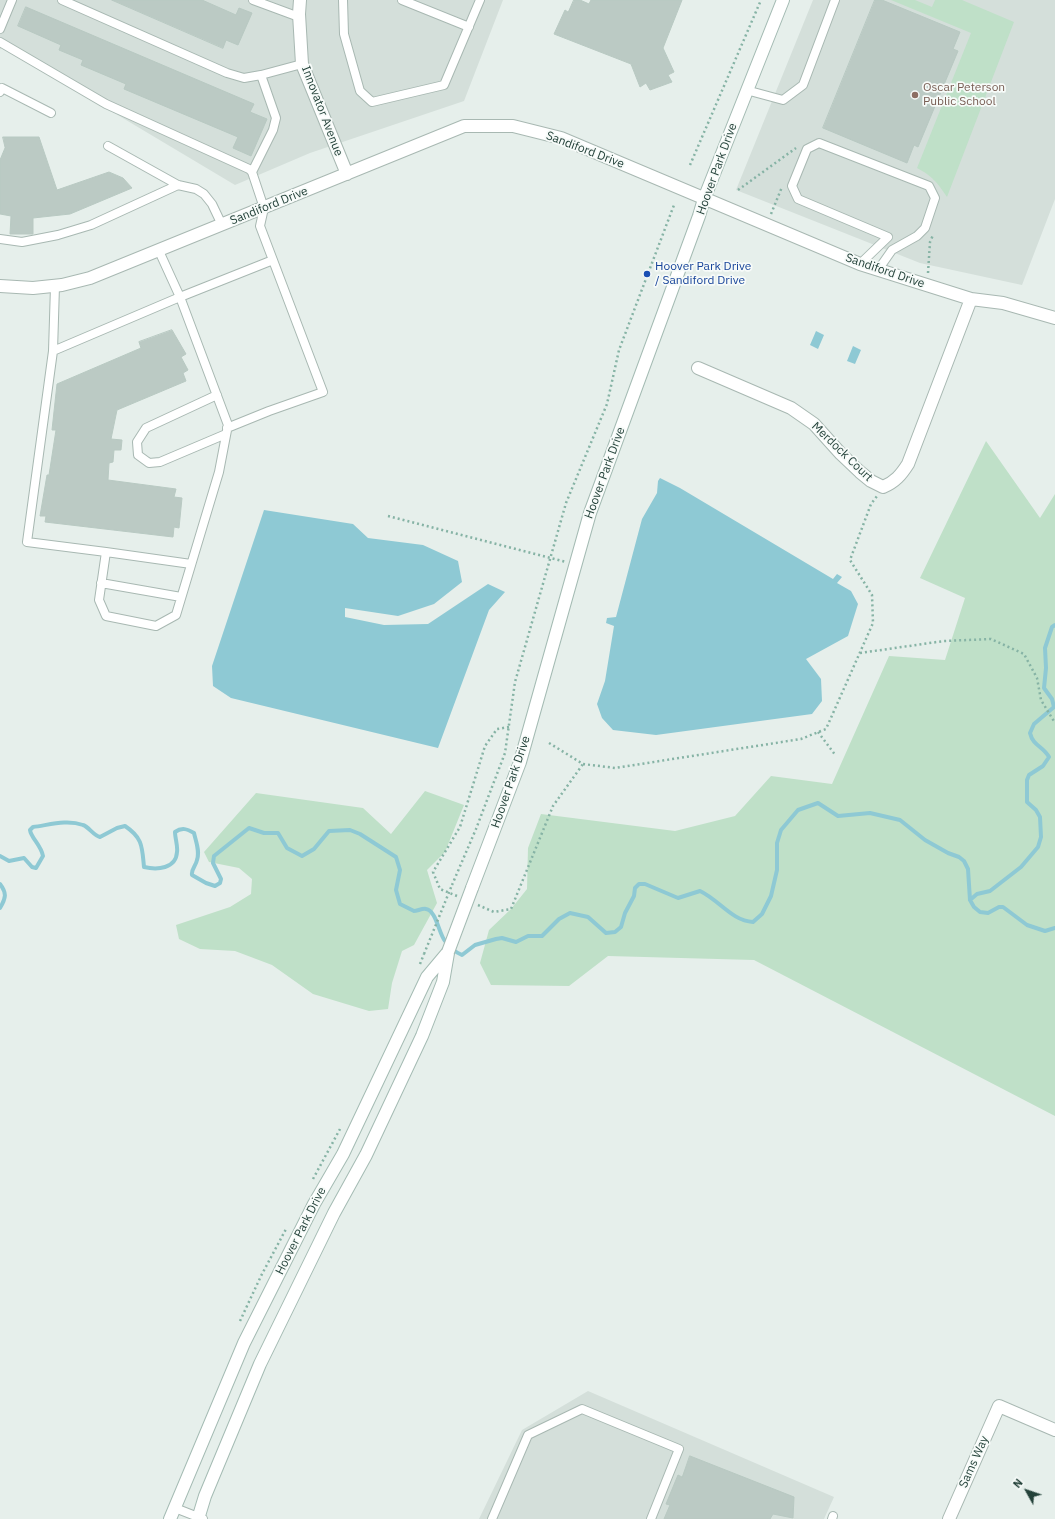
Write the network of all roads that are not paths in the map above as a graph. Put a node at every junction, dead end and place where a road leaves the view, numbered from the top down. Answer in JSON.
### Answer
{"nodes":[{"id":1,"x":12,"y":0,"type":"edge"},
{"id":2,"x":62,"y":0,"type":"edge"},
{"id":3,"x":253,"y":0,"type":"edge"},
{"id":4,"x":300,"y":0,"type":"edge"},
{"id":5,"x":343,"y":0,"type":"edge"},
{"id":6,"x":402,"y":0,"type":"edge"},
{"id":7,"x":480,"y":0,"type":"edge"},
{"id":8,"x":783,"y":0,"type":"edge"},
{"id":9,"x":835,"y":0,"type":"edge"},
{"id":10,"x":299,"y":17,"type":"junction"},
{"id":11,"x":469,"y":27,"type":"junction"},
{"id":12,"x":0,"y":29,"type":"edge"},
{"id":13,"x":0,"y":42,"type":"edge"},
{"id":14,"x":302,"y":64,"type":"junction"},
{"id":15,"x":261,"y":75,"type":"junction"},
{"id":16,"x":746,"y":90,"type":"junction"},
{"id":17,"x":0,"y":92,"type":"edge"},
{"id":18,"x":51,"y":113,"type":"dead end"},
{"id":19,"x":108,"y":146,"type":"dead end"},
{"id":20,"x":252,"y":172,"type":"junction"},
{"id":21,"x":347,"y":174,"type":"junction"},
{"id":22,"x":178,"y":186,"type":"junction"},
{"id":23,"x":704,"y":199,"type":"junction"},
{"id":24,"x":264,"y":208,"type":"junction"},
{"id":25,"x":222,"y":225,"type":"junction"},
{"id":26,"x":0,"y":239,"type":"edge"},
{"id":27,"x":159,"y":251,"type":"junction"},
{"id":28,"x":273,"y":260,"type":"junction"},
{"id":29,"x":860,"y":264,"type":"junction"},
{"id":30,"x":878,"y":270,"type":"junction"},
{"id":31,"x":0,"y":286,"type":"edge"},
{"id":32,"x":55,"y":286,"type":"junction"},
{"id":33,"x":180,"y":297,"type":"junction"},
{"id":34,"x":971,"y":299,"type":"junction"},
{"id":35,"x":1055,"y":318,"type":"edge"},
{"id":36,"x":53,"y":351,"type":"junction"},
{"id":37,"x":698,"y":368,"type":"dead end"},
{"id":38,"x":217,"y":395,"type":"junction"},
{"id":39,"x":227,"y":431,"type":"junction"},
{"id":40,"x":106,"y":552,"type":"junction"},
{"id":41,"x":191,"y":564,"type":"junction"},
{"id":42,"x":101,"y":583,"type":"junction"},
{"id":43,"x":181,"y":597,"type":"junction"},
{"id":44,"x":448,"y":952,"type":"junction"},
{"id":45,"x":1055,"y":1430,"type":"edge"},
{"id":46,"x":172,"y":1514,"type":"edge"},
{"id":47,"x":200,"y":1518,"type":"edge"},
{"id":48,"x":492,"y":1519,"type":"edge"},
{"id":49,"x":651,"y":1519,"type":"edge"},
{"id":50,"x":949,"y":1519,"type":"edge"}],
"edges":[{"from":1,"to":12,"type":"lane"},
{"from":2,"to":15,"type":"lane"},
{"from":3,"to":10,"type":"lane"},
{"from":4,"to":10,"type":"street","name":"Innovator Avenue"},
{"from":5,"to":11,"type":"lane"},
{"from":6,"to":11,"type":"lane"},
{"from":7,"to":11,"type":"lane"},
{"from":8,"to":16,"type":"street","name":"Hoover Park Drive"},
{"from":9,"to":16,"type":"lane"},
{"from":10,"to":14,"type":"street","name":"Innovator Avenue"},
{"from":13,"to":20,"type":"lane"},
{"from":14,"to":15,"type":"lane"},
{"from":14,"to":21,"type":"street","name":"Innovator Avenue"},
{"from":15,"to":20,"type":"lane"},
{"from":16,"to":23,"type":"street","name":"Hoover Park Drive"},
{"from":17,"to":18,"type":"lane"},
{"from":19,"to":22,"type":"lane"},
{"from":20,"to":24,"type":"lane"},
{"from":21,"to":23,"type":"street","name":"Sandiford Drive"},
{"from":21,"to":24,"type":"street","name":"Sandiford Drive"},
{"from":22,"to":25,"type":"lane"},
{"from":22,"to":26,"type":"lane"},
{"from":23,"to":29,"type":"street","name":"Sandiford Drive"},
{"from":23,"to":44,"type":"street","name":"Hoover Park Drive","bridge":true},
{"from":24,"to":25,"type":"street","name":"Sandiford Drive"},
{"from":24,"to":28,"type":"lane"},
{"from":25,"to":27,"type":"street","name":"Sandiford Drive"},
{"from":27,"to":32,"type":"street","name":"Sandiford Drive"},
{"from":27,"to":33,"type":"lane"},
{"from":28,"to":33,"type":"lane"},
{"from":28,"to":39,"type":"lane"},
{"from":29,"to":30,"type":"street","name":"Sandiford Drive"},
{"from":29,"to":30,"type":"lane"},
{"from":30,"to":34,"type":"street","name":"Sandiford Drive"},
{"from":31,"to":32,"type":"street","name":"Sandiford Drive"},
{"from":32,"to":36,"type":"lane"},
{"from":33,"to":36,"type":"lane"},
{"from":33,"to":38,"type":"lane"},
{"from":34,"to":35,"type":"street","name":"Sandiford Drive"},
{"from":34,"to":37,"type":"street","name":"Merdock Court"},
{"from":36,"to":40,"type":"lane"},
{"from":38,"to":39,"type":"lane"},
{"from":38,"to":39,"type":"lane"},
{"from":39,"to":41,"type":"lane"},
{"from":40,"to":41,"type":"lane"},
{"from":40,"to":42,"type":"lane"},
{"from":41,"to":43,"type":"lane"},
{"from":42,"to":43,"type":"lane"},
{"from":42,"to":43,"type":"lane"},
{"from":44,"to":46,"type":"street","name":"Hoover Park Drive"},
{"from":44,"to":47,"type":"street","name":"Hoover Park Drive"},
{"from":45,"to":50,"type":"street","name":"Sams Way"},
{"from":46,"to":47,"type":"lane"},
{"from":48,"to":49,"type":"lane"}]}
